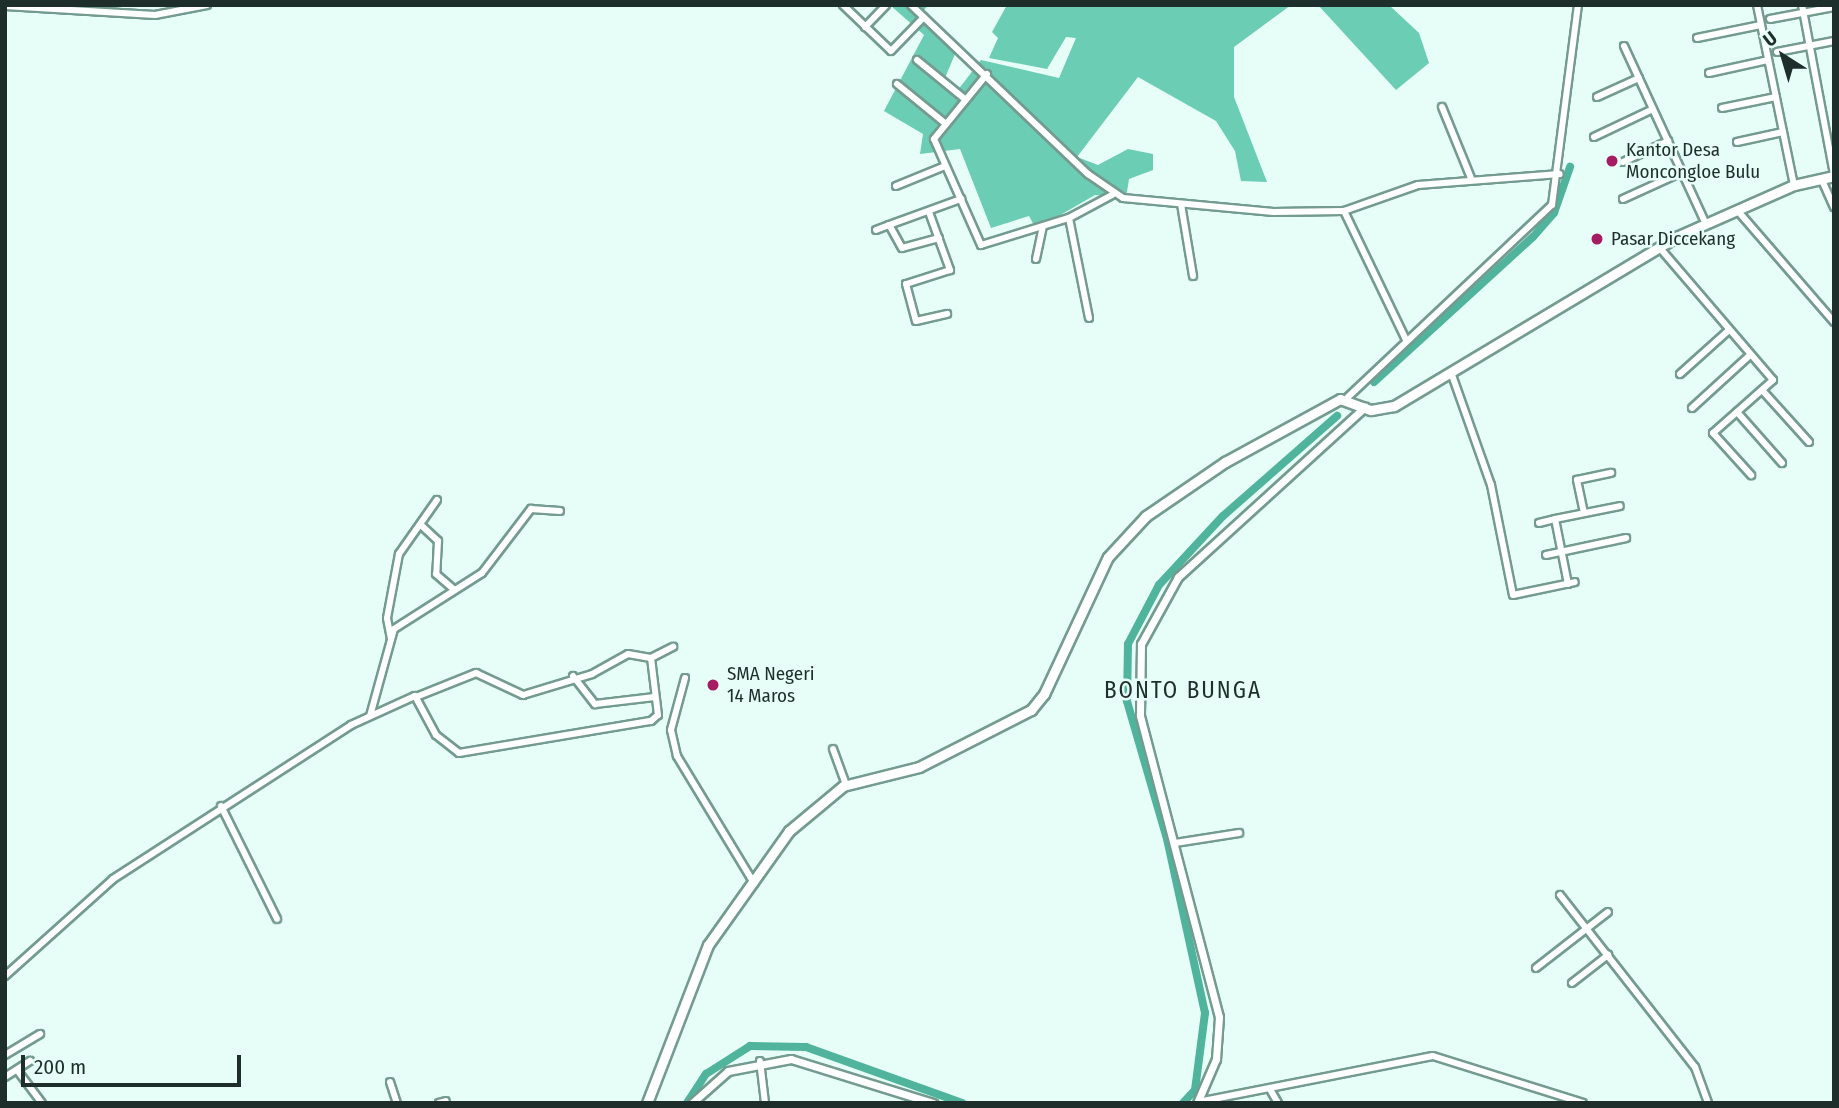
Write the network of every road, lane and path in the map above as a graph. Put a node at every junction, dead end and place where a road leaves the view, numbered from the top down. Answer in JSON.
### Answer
{"nodes":[{"id":1,"x":207,"y":5,"type":"edge"},
{"id":2,"x":843,"y":5,"type":"edge"},
{"id":3,"x":886,"y":5,"type":"edge"},
{"id":4,"x":911,"y":5,"type":"edge"},
{"id":5,"x":1578,"y":5,"type":"edge"},
{"id":6,"x":1757,"y":5,"type":"edge"},
{"id":7,"x":5,"y":6,"type":"edge"},
{"id":8,"x":16,"y":6,"type":"edge"},
{"id":9,"x":1834,"y":7,"type":"edge"},
{"id":10,"x":179,"y":8,"type":"edge"},
{"id":11,"x":1802,"y":9,"type":"edge"},
{"id":12,"x":924,"y":17,"type":"junction"},
{"id":13,"x":1770,"y":19,"type":"dead end"},
{"id":14,"x":1761,"y":25,"type":"junction"},
{"id":15,"x":865,"y":27,"type":"junction"},
{"id":16,"x":1698,"y":38,"type":"dead end"},
{"id":17,"x":1834,"y":41,"type":"edge"},
{"id":18,"x":1624,"y":46,"type":"dead end"},
{"id":19,"x":1810,"y":46,"type":"junction"},
{"id":20,"x":1777,"y":52,"type":"dead end"},
{"id":21,"x":918,"y":60,"type":"dead end"},
{"id":22,"x":1768,"y":60,"type":"junction"},
{"id":23,"x":1709,"y":73,"type":"dead end"},
{"id":24,"x":987,"y":74,"type":"junction"},
{"id":25,"x":1639,"y":78,"type":"junction"},
{"id":26,"x":897,"y":84,"type":"dead end"},
{"id":27,"x":1597,"y":97,"type":"dead end"},
{"id":28,"x":1776,"y":97,"type":"junction"},
{"id":29,"x":965,"y":100,"type":"junction"},
{"id":30,"x":1442,"y":107,"type":"dead end"},
{"id":31,"x":1722,"y":108,"type":"dead end"},
{"id":32,"x":1653,"y":109,"type":"junction"},
{"id":33,"x":946,"y":124,"type":"junction"},
{"id":34,"x":1783,"y":132,"type":"junction"},
{"id":35,"x":1594,"y":136,"type":"dead end"},
{"id":36,"x":1668,"y":141,"type":"junction"},
{"id":37,"x":1737,"y":142,"type":"dead end"},
{"id":38,"x":1623,"y":162,"type":"dead end"},
{"id":39,"x":945,"y":166,"type":"junction"},
{"id":40,"x":1682,"y":172,"type":"junction"},
{"id":41,"x":1560,"y":174,"type":"junction"},
{"id":42,"x":1834,"y":175,"type":"edge"},
{"id":43,"x":1471,"y":178,"type":"junction"},
{"id":44,"x":1821,"y":178,"type":"junction"},
{"id":45,"x":1794,"y":185,"type":"junction"},
{"id":46,"x":897,"y":186,"type":"dead end"},
{"id":47,"x":1112,"y":195,"type":"junction"},
{"id":48,"x":961,"y":199,"type":"junction"},
{"id":49,"x":1623,"y":199,"type":"dead end"},
{"id":50,"x":1181,"y":204,"type":"junction"},
{"id":51,"x":1834,"y":207,"type":"edge"},
{"id":52,"x":1737,"y":210,"type":"junction"},
{"id":53,"x":1344,"y":211,"type":"junction"},
{"id":54,"x":929,"y":212,"type":"junction"},
{"id":55,"x":1069,"y":218,"type":"junction"},
{"id":56,"x":1706,"y":224,"type":"junction"},
{"id":57,"x":890,"y":225,"type":"junction"},
{"id":58,"x":1043,"y":227,"type":"junction"},
{"id":59,"x":877,"y":230,"type":"dead end"},
{"id":60,"x":939,"y":238,"type":"junction"},
{"id":61,"x":1659,"y":247,"type":"junction"},
{"id":62,"x":1036,"y":259,"type":"dead end"},
{"id":63,"x":1193,"y":276,"type":"dead end"},
{"id":64,"x":947,"y":314,"type":"dead end"},
{"id":65,"x":1089,"y":318,"type":"dead end"},
{"id":66,"x":1834,"y":322,"type":"edge"},
{"id":67,"x":1728,"y":331,"type":"junction"},
{"id":68,"x":1406,"y":340,"type":"junction"},
{"id":69,"x":1750,"y":355,"type":"junction"},
{"id":70,"x":1680,"y":374,"type":"dead end"},
{"id":71,"x":1452,"y":375,"type":"junction"},
{"id":72,"x":1762,"y":390,"type":"junction"},
{"id":73,"x":1349,"y":397,"type":"junction"},
{"id":74,"x":1365,"y":407,"type":"junction"},
{"id":75,"x":1692,"y":408,"type":"dead end"},
{"id":76,"x":1737,"y":412,"type":"junction"},
{"id":77,"x":1809,"y":442,"type":"dead end"},
{"id":78,"x":1782,"y":463,"type":"dead end"},
{"id":79,"x":1611,"y":473,"type":"dead end"},
{"id":80,"x":1751,"y":475,"type":"dead end"},
{"id":81,"x":437,"y":500,"type":"dead end"},
{"id":82,"x":1619,"y":506,"type":"dead end"},
{"id":83,"x":561,"y":511,"type":"dead end"},
{"id":84,"x":1584,"y":513,"type":"junction"},
{"id":85,"x":1555,"y":519,"type":"junction"},
{"id":86,"x":1539,"y":523,"type":"dead end"},
{"id":87,"x":422,"y":526,"type":"junction"},
{"id":88,"x":1626,"y":538,"type":"dead end"},
{"id":89,"x":1562,"y":552,"type":"junction"},
{"id":90,"x":1546,"y":555,"type":"dead end"},
{"id":91,"x":453,"y":589,"type":"junction"},
{"id":92,"x":390,"y":639,"type":"junction"},
{"id":93,"x":674,"y":648,"type":"dead end"},
{"id":94,"x":651,"y":658,"type":"junction"},
{"id":95,"x":573,"y":676,"type":"junction"},
{"id":96,"x":685,"y":678,"type":"dead end"},
{"id":97,"x":416,"y":697,"type":"junction"},
{"id":98,"x":655,"y":697,"type":"junction"},
{"id":99,"x":370,"y":716,"type":"junction"},
{"id":100,"x":833,"y":750,"type":"dead end"},
{"id":101,"x":846,"y":785,"type":"junction"},
{"id":102,"x":221,"y":806,"type":"junction"},
{"id":103,"x":1239,"y":833,"type":"dead end"},
{"id":104,"x":1175,"y":843,"type":"junction"},
{"id":105,"x":754,"y":883,"type":"junction"},
{"id":106,"x":1560,"y":895,"type":"dead end"},
{"id":107,"x":1608,"y":912,"type":"dead end"},
{"id":108,"x":277,"y":919,"type":"dead end"},
{"id":109,"x":1587,"y":929,"type":"junction"},
{"id":110,"x":1608,"y":955,"type":"junction"},
{"id":111,"x":1536,"y":968,"type":"dead end"},
{"id":112,"x":5,"y":976,"type":"edge"},
{"id":113,"x":1572,"y":983,"type":"dead end"},
{"id":114,"x":40,"y":1034,"type":"dead end"},
{"id":115,"x":5,"y":1055,"type":"edge"},
{"id":116,"x":30,"y":1061,"type":"dead end"},
{"id":117,"x":760,"y":1061,"type":"junction"},
{"id":118,"x":17,"y":1070,"type":"junction"},
{"id":119,"x":5,"y":1077,"type":"edge"},
{"id":120,"x":390,"y":1082,"type":"dead end"},
{"id":121,"x":1271,"y":1091,"type":"junction"},
{"id":122,"x":1198,"y":1102,"type":"edge"},
{"id":123,"x":42,"y":1103,"type":"edge"},
{"id":124,"x":397,"y":1103,"type":"edge"},
{"id":125,"x":647,"y":1103,"type":"edge"},
{"id":126,"x":692,"y":1103,"type":"edge"},
{"id":127,"x":765,"y":1103,"type":"edge"},
{"id":128,"x":933,"y":1103,"type":"edge"},
{"id":129,"x":1278,"y":1103,"type":"edge"},
{"id":130,"x":1583,"y":1103,"type":"edge"},
{"id":131,"x":1708,"y":1103,"type":"edge"}],
"edges":[{"from":1,"to":10,"type":"street"},
{"from":2,"to":15,"type":"street"},
{"from":3,"to":15,"type":"street"},
{"from":4,"to":12,"type":"street"},
{"from":5,"to":41,"type":"street"},
{"from":6,"to":14,"type":"street"},
{"from":7,"to":8,"type":"street"},
{"from":8,"to":10,"type":"street"},
{"from":9,"to":11,"type":"street"},
{"from":11,"to":13,"type":"street"},
{"from":11,"to":19,"type":"street"},
{"from":12,"to":15,"type":"street"},
{"from":12,"to":24,"type":"street"},
{"from":14,"to":16,"type":"street"},
{"from":14,"to":22,"type":"street"},
{"from":17,"to":19,"type":"street"},
{"from":18,"to":25,"type":"street"},
{"from":19,"to":20,"type":"street"},
{"from":19,"to":42,"type":"street"},
{"from":21,"to":29,"type":"street"},
{"from":22,"to":23,"type":"street"},
{"from":22,"to":28,"type":"street"},
{"from":24,"to":29,"type":"street"},
{"from":24,"to":47,"type":"street"},
{"from":25,"to":27,"type":"street"},
{"from":25,"to":32,"type":"street"},
{"from":26,"to":33,"type":"street"},
{"from":28,"to":31,"type":"street"},
{"from":28,"to":34,"type":"street"},
{"from":29,"to":33,"type":"street"},
{"from":30,"to":43,"type":"street"},
{"from":32,"to":35,"type":"street"},
{"from":32,"to":36,"type":"street"},
{"from":33,"to":39,"type":"street"},
{"from":34,"to":37,"type":"street"},
{"from":34,"to":45,"type":"street"},
{"from":36,"to":38,"type":"street"},
{"from":36,"to":40,"type":"street"},
{"from":39,"to":46,"type":"street"},
{"from":39,"to":48,"type":"street"},
{"from":40,"to":49,"type":"street"},
{"from":40,"to":56,"type":"street"},
{"from":41,"to":43,"type":"street"},
{"from":41,"to":68,"type":"street"},
{"from":42,"to":44,"type":"main road"},
{"from":43,"to":53,"type":"street"},
{"from":44,"to":45,"type":"main road"},
{"from":44,"to":51,"type":"street"},
{"from":45,"to":52,"type":"main road"},
{"from":47,"to":50,"type":"street"},
{"from":47,"to":55,"type":"street"},
{"from":48,"to":54,"type":"street"},
{"from":48,"to":58,"type":"street"},
{"from":50,"to":53,"type":"street"},
{"from":50,"to":63,"type":"street"},
{"from":52,"to":56,"type":"main road"},
{"from":52,"to":66,"type":"street"},
{"from":53,"to":68,"type":"street"},
{"from":54,"to":57,"type":"street"},
{"from":54,"to":60,"type":"street"},
{"from":55,"to":58,"type":"street"},
{"from":55,"to":65,"type":"street"},
{"from":56,"to":61,"type":"main road"},
{"from":57,"to":59,"type":"street"},
{"from":57,"to":60,"type":"street"},
{"from":58,"to":62,"type":"street"},
{"from":60,"to":64,"type":"street"},
{"from":61,"to":67,"type":"street"},
{"from":61,"to":71,"type":"main road"},
{"from":67,"to":69,"type":"street"},
{"from":67,"to":70,"type":"street"},
{"from":68,"to":73,"type":"street"},
{"from":69,"to":72,"type":"street"},
{"from":69,"to":75,"type":"street"},
{"from":71,"to":74,"type":"main road"},
{"from":71,"to":89,"type":"street"},
{"from":72,"to":76,"type":"street"},
{"from":72,"to":77,"type":"street"},
{"from":73,"to":74,"type":"main road"},
{"from":73,"to":101,"type":"main road"},
{"from":74,"to":104,"type":"street"},
{"from":76,"to":78,"type":"street"},
{"from":76,"to":80,"type":"street"},
{"from":79,"to":84,"type":"street"},
{"from":81,"to":87,"type":"street"},
{"from":82,"to":84,"type":"street"},
{"from":83,"to":91,"type":"street"},
{"from":84,"to":85,"type":"street"},
{"from":85,"to":86,"type":"street"},
{"from":85,"to":89,"type":"street"},
{"from":87,"to":91,"type":"street"},
{"from":87,"to":92,"type":"street"},
{"from":88,"to":89,"type":"street"},
{"from":89,"to":90,"type":"street"},
{"from":91,"to":92,"type":"street"},
{"from":92,"to":99,"type":"street"},
{"from":93,"to":94,"type":"street"},
{"from":94,"to":95,"type":"street"},
{"from":94,"to":98,"type":"street"},
{"from":95,"to":97,"type":"street"},
{"from":95,"to":98,"type":"street"},
{"from":96,"to":105,"type":"street"},
{"from":97,"to":98,"type":"street"},
{"from":97,"to":99,"type":"street"},
{"from":99,"to":102,"type":"street"},
{"from":100,"to":101,"type":"street"},
{"from":101,"to":105,"type":"main road"},
{"from":102,"to":108,"type":"street"},
{"from":102,"to":112,"type":"street"},
{"from":103,"to":104,"type":"street"},
{"from":104,"to":122,"type":"street"},
{"from":105,"to":125,"type":"main road"},
{"from":106,"to":109,"type":"street"},
{"from":107,"to":109,"type":"street"},
{"from":109,"to":110,"type":"street"},
{"from":109,"to":111,"type":"street"},
{"from":110,"to":113,"type":"street"},
{"from":110,"to":131,"type":"street"},
{"from":114,"to":115,"type":"street"},
{"from":116,"to":118,"type":"street"},
{"from":117,"to":126,"type":"street"},
{"from":117,"to":127,"type":"street"},
{"from":117,"to":128,"type":"street"},
{"from":118,"to":119,"type":"street"},
{"from":118,"to":123,"type":"street"},
{"from":120,"to":124,"type":"street"},
{"from":121,"to":122,"type":"street"},
{"from":121,"to":129,"type":"street"},
{"from":121,"to":130,"type":"street"}]}
